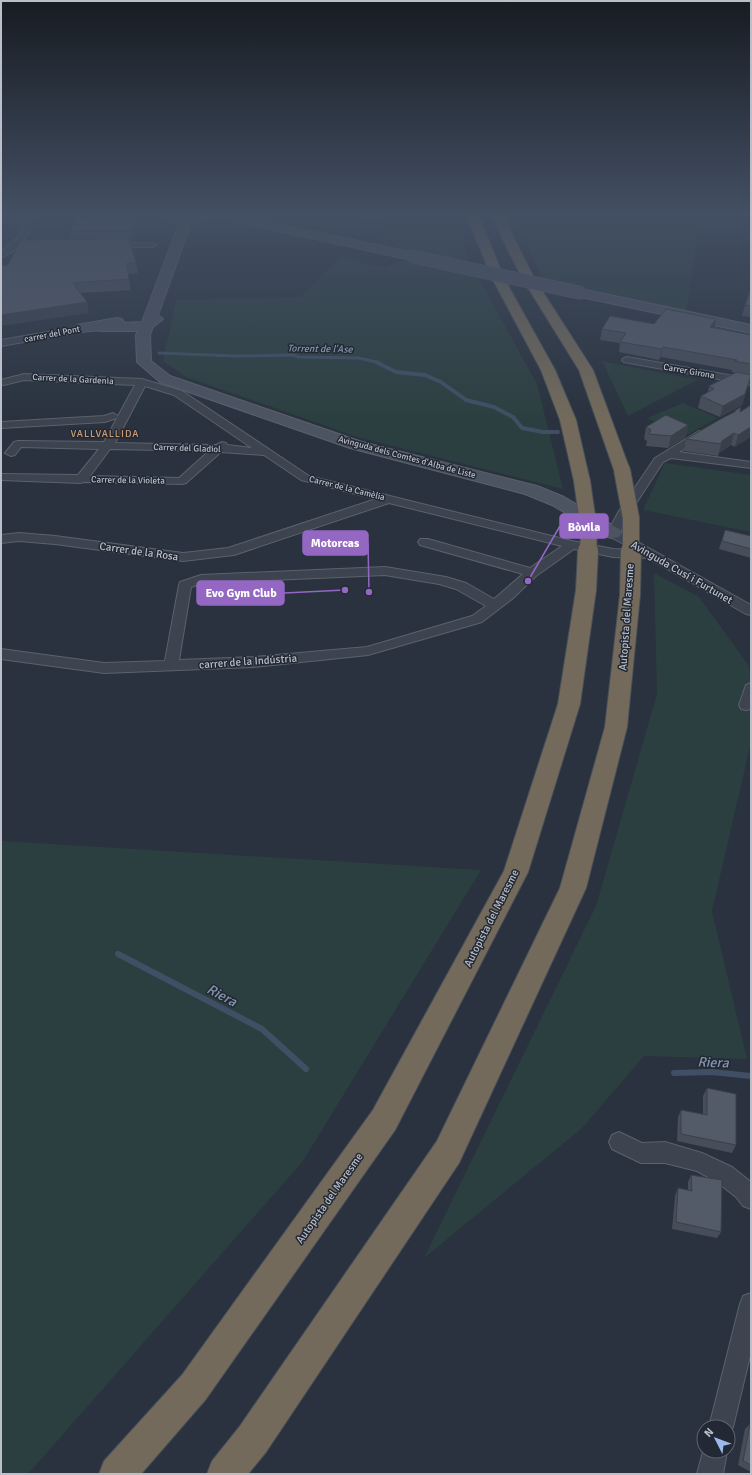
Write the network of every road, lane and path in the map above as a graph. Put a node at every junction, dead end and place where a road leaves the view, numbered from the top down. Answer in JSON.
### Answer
{"nodes":[{"id":1,"x":164,"y":283,"type":"edge"},
{"id":2,"x":173,"y":283,"type":"edge"},
{"id":3,"x":501,"y":283,"type":"edge"},
{"id":4,"x":531,"y":283,"type":"edge"},
{"id":5,"x":534,"y":283,"type":"edge"},
{"id":6,"x":171,"y":291,"type":"junction"},
{"id":7,"x":156,"y":304,"type":"junction"},
{"id":8,"x":128,"y":324,"type":"junction"},
{"id":9,"x":146,"y":326,"type":"junction"},
{"id":10,"x":103,"y":327,"type":"joint"},
{"id":11,"x":82,"y":328,"type":"junction"},
{"id":12,"x":751,"y":329,"type":"edge"},
{"id":13,"x":1,"y":343,"type":"edge"},
{"id":14,"x":152,"y":352,"type":"junction"},
{"id":15,"x":627,"y":360,"type":"dead end"},
{"id":16,"x":153,"y":370,"type":"junction"},
{"id":17,"x":142,"y":382,"type":"junction"},
{"id":18,"x":751,"y":382,"type":"edge"},
{"id":19,"x":2,"y":383,"type":"edge"},
{"id":20,"x":56,"y":412,"type":"dead end"},
{"id":21,"x":72,"y":413,"type":"junction"},
{"id":22,"x":118,"y":417,"type":"junction"},
{"id":23,"x":64,"y":422,"type":"junction"},
{"id":24,"x":1,"y":425,"type":"edge"},
{"id":25,"x":711,"y":428,"type":"edge"},
{"id":26,"x":236,"y":431,"type":"junction"},
{"id":27,"x":108,"y":445,"type":"junction"},
{"id":28,"x":219,"y":448,"type":"junction"},
{"id":29,"x":265,"y":452,"type":"junction"},
{"id":30,"x":11,"y":453,"type":"dead end"},
{"id":31,"x":668,"y":454,"type":"junction"},
{"id":32,"x":751,"y":454,"type":"edge"},
{"id":33,"x":737,"y":463,"type":"junction"},
{"id":34,"x":751,"y":465,"type":"edge"},
{"id":35,"x":1,"y":477,"type":"edge"},
{"id":36,"x":80,"y":480,"type":"junction"},
{"id":37,"x":388,"y":498,"type":"junction"},
{"id":38,"x":613,"y":533,"type":"junction"},
{"id":39,"x":1,"y":539,"type":"edge"},
{"id":40,"x":424,"y":542,"type":"dead end"},
{"id":41,"x":572,"y":545,"type":"junction"},
{"id":42,"x":649,"y":554,"type":"junction"},
{"id":43,"x":532,"y":573,"type":"junction"},
{"id":44,"x":492,"y":608,"type":"junction"},
{"id":45,"x":751,"y":611,"type":"edge"},
{"id":46,"x":1,"y":654,"type":"edge"},
{"id":47,"x":171,"y":666,"type":"junction"},
{"id":48,"x":751,"y":688,"type":"edge"},
{"id":49,"x":746,"y":706,"type":"dead end"},
{"id":50,"x":619,"y":1142,"type":"dead end"},
{"id":51,"x":751,"y":1198,"type":"edge"},
{"id":52,"x":751,"y":1304,"type":"edge"},
{"id":53,"x":723,"y":1419,"type":"edge"},
{"id":54,"x":713,"y":1459,"type":"edge"},
{"id":55,"x":117,"y":1474,"type":"edge"},
{"id":56,"x":225,"y":1474,"type":"edge"},
{"id":57,"x":710,"y":1474,"type":"edge"}],
"edges":[{"from":1,"to":7,"type":"street"},
{"from":2,"to":6,"type":"street"},
{"from":3,"to":55,"type":"highway","name":"Autopista del Maresme","bridge":true},
{"from":4,"to":56,"type":"highway","name":"Autopista del Maresme","bridge":true},
{"from":5,"to":12,"type":"street","bridge":true},
{"from":6,"to":9,"type":"street"},
{"from":6,"to":14,"type":"street"},
{"from":7,"to":8,"type":"street"},
{"from":7,"to":9,"type":"street"},
{"from":8,"to":9,"type":"street"},
{"from":8,"to":10,"type":"street"},
{"from":8,"to":11,"type":"street"},
{"from":9,"to":14,"type":"street"},
{"from":9,"to":16,"type":"street"},
{"from":10,"to":11,"type":"street","name":"carrer del Pont"},
{"from":11,"to":13,"type":"street","name":"carrer del Pont"},
{"from":14,"to":16,"type":"street"},
{"from":15,"to":18,"type":"street","name":"Carrer Girona"},
{"from":16,"to":38,"type":"street","name":"Avinguda dels Comtes d'Alba de Liste"},
{"from":17,"to":19,"type":"street","name":"Carrer de la Gardenia"},
{"from":17,"to":22,"type":"street"},
{"from":17,"to":26,"type":"street","name":"Carrer de la Camèlia"},
{"from":20,"to":21,"type":"street"},
{"from":21,"to":22,"type":"street"},
{"from":21,"to":23,"type":"street"},
{"from":22,"to":23,"type":"street"},
{"from":22,"to":27,"type":"street"},
{"from":23,"to":24,"type":"street"},
{"from":25,"to":31,"type":"street"},
{"from":26,"to":28,"type":"street","name":"Carrer de la Violeta"},
{"from":26,"to":29,"type":"street","name":"Carrer de la Camèlia"},
{"from":27,"to":28,"type":"street","name":"Carrer del Gladiol"},
{"from":27,"to":30,"type":"street"},
{"from":27,"to":36,"type":"street"},
{"from":28,"to":29,"type":"street","name":"Carrer del Gladiol"},
{"from":28,"to":36,"type":"street","name":"Carrer de la Violeta"},
{"from":29,"to":37,"type":"street","name":"Carrer de la Camèlia"},
{"from":31,"to":33,"type":"street"},
{"from":31,"to":38,"type":"street"},
{"from":32,"to":33,"type":"street"},
{"from":33,"to":34,"type":"street"},
{"from":35,"to":36,"type":"street","name":"Carrer de la Violeta"},
{"from":37,"to":39,"type":"street","name":"Carrer de la Rosa"},
{"from":37,"to":41,"type":"street","name":"Carrer de la Camèlia"},
{"from":38,"to":42,"type":"street","name":"Avinguda Cusí i Furtunet"},
{"from":40,"to":43,"type":"street"},
{"from":41,"to":42,"type":"street","name":"Carrer de la Camèlia"},
{"from":41,"to":43,"type":"street","name":"carrer de la Indústria"},
{"from":42,"to":45,"type":"street","name":"Avinguda Cusí i Furtunet"},
{"from":43,"to":44,"type":"street","name":"carrer de la Indústria"},
{"from":44,"to":47,"type":"street","name":"carrer de la Indústria"},
{"from":44,"to":47,"type":"street"},
{"from":46,"to":47,"type":"street","name":"carrer de la Indústria"},
{"from":48,"to":49,"type":"street"},
{"from":50,"to":51,"type":"street"},
{"from":52,"to":53,"type":"street"},
{"from":54,"to":57,"type":"street"}]}
